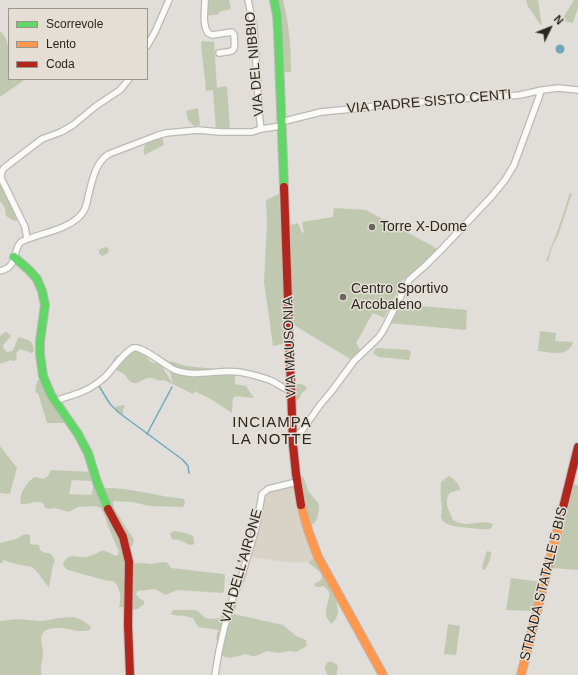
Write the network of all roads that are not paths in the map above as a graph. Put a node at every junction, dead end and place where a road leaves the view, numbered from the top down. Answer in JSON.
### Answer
{"nodes":[{"id":1,"x":169,"y":0,"type":"edge"},
{"id":2,"x":205,"y":0,"type":"edge"},
{"id":3,"x":248,"y":0,"type":"edge"},
{"id":4,"x":274,"y":0,"type":"edge"},
{"id":5,"x":148,"y":44,"type":"edge"},
{"id":6,"x":219,"y":53,"type":"dead end"},
{"id":7,"x":128,"y":80,"type":"edge"},
{"id":8,"x":541,"y":90,"type":"junction"},
{"id":9,"x":578,"y":90,"type":"edge"},
{"id":10,"x":281,"y":124,"type":"junction"},
{"id":11,"x":261,"y":129,"type":"junction"},
{"id":12,"x":27,"y":239,"type":"junction"},
{"id":13,"x":14,"y":257,"type":"junction"},
{"id":14,"x":0,"y":271,"type":"edge"},
{"id":15,"x":291,"y":391,"type":"junction"},
{"id":16,"x":56,"y":401,"type":"junction"},
{"id":17,"x":293,"y":435,"type":"junction"},
{"id":18,"x":578,"y":447,"type":"edge"},
{"id":19,"x":297,"y":482,"type":"junction"},
{"id":20,"x":130,"y":675,"type":"edge"},
{"id":21,"x":215,"y":675,"type":"edge"},
{"id":22,"x":383,"y":675,"type":"edge"},
{"id":23,"x":521,"y":675,"type":"edge"}],
"edges":[{"from":1,"to":5,"type":"street"},
{"from":2,"to":6,"type":"street"},
{"from":3,"to":11,"type":"street","name":"VIA DEL NIBBIO"},
{"from":4,"to":10,"type":"main road","name":"VIA MAUSONIA"},
{"from":7,"to":12,"type":"street"},
{"from":8,"to":9,"type":"street","name":"VIA PADRE SISTO CENTI"},
{"from":8,"to":10,"type":"street","name":"VIA PADRE SISTO CENTI"},
{"from":8,"to":17,"type":"street"},
{"from":10,"to":11,"type":"street","name":"VIA PADRE SISTO CENTI"},
{"from":10,"to":15,"type":"main road","name":"VIA MAUSONIA"},
{"from":11,"to":12,"type":"street","name":"VIA PADRE SISTO CENTI"},
{"from":12,"to":13,"type":"street"},
{"from":13,"to":14,"type":"street"},
{"from":13,"to":16,"type":"main road"},
{"from":15,"to":16,"type":"street"},
{"from":15,"to":17,"type":"main road","name":"VIA MAUSONIA"},
{"from":16,"to":20,"type":"main road"},
{"from":17,"to":19,"type":"main road","name":"VIA MAUSONIA"},
{"from":18,"to":23,"type":"main road","name":"STRADA STATALE 5 BIS"},
{"from":19,"to":21,"type":"street","name":"VIA DELL'AIRONE"},
{"from":19,"to":22,"type":"main road","name":"VIA MAUSONIA"}]}
